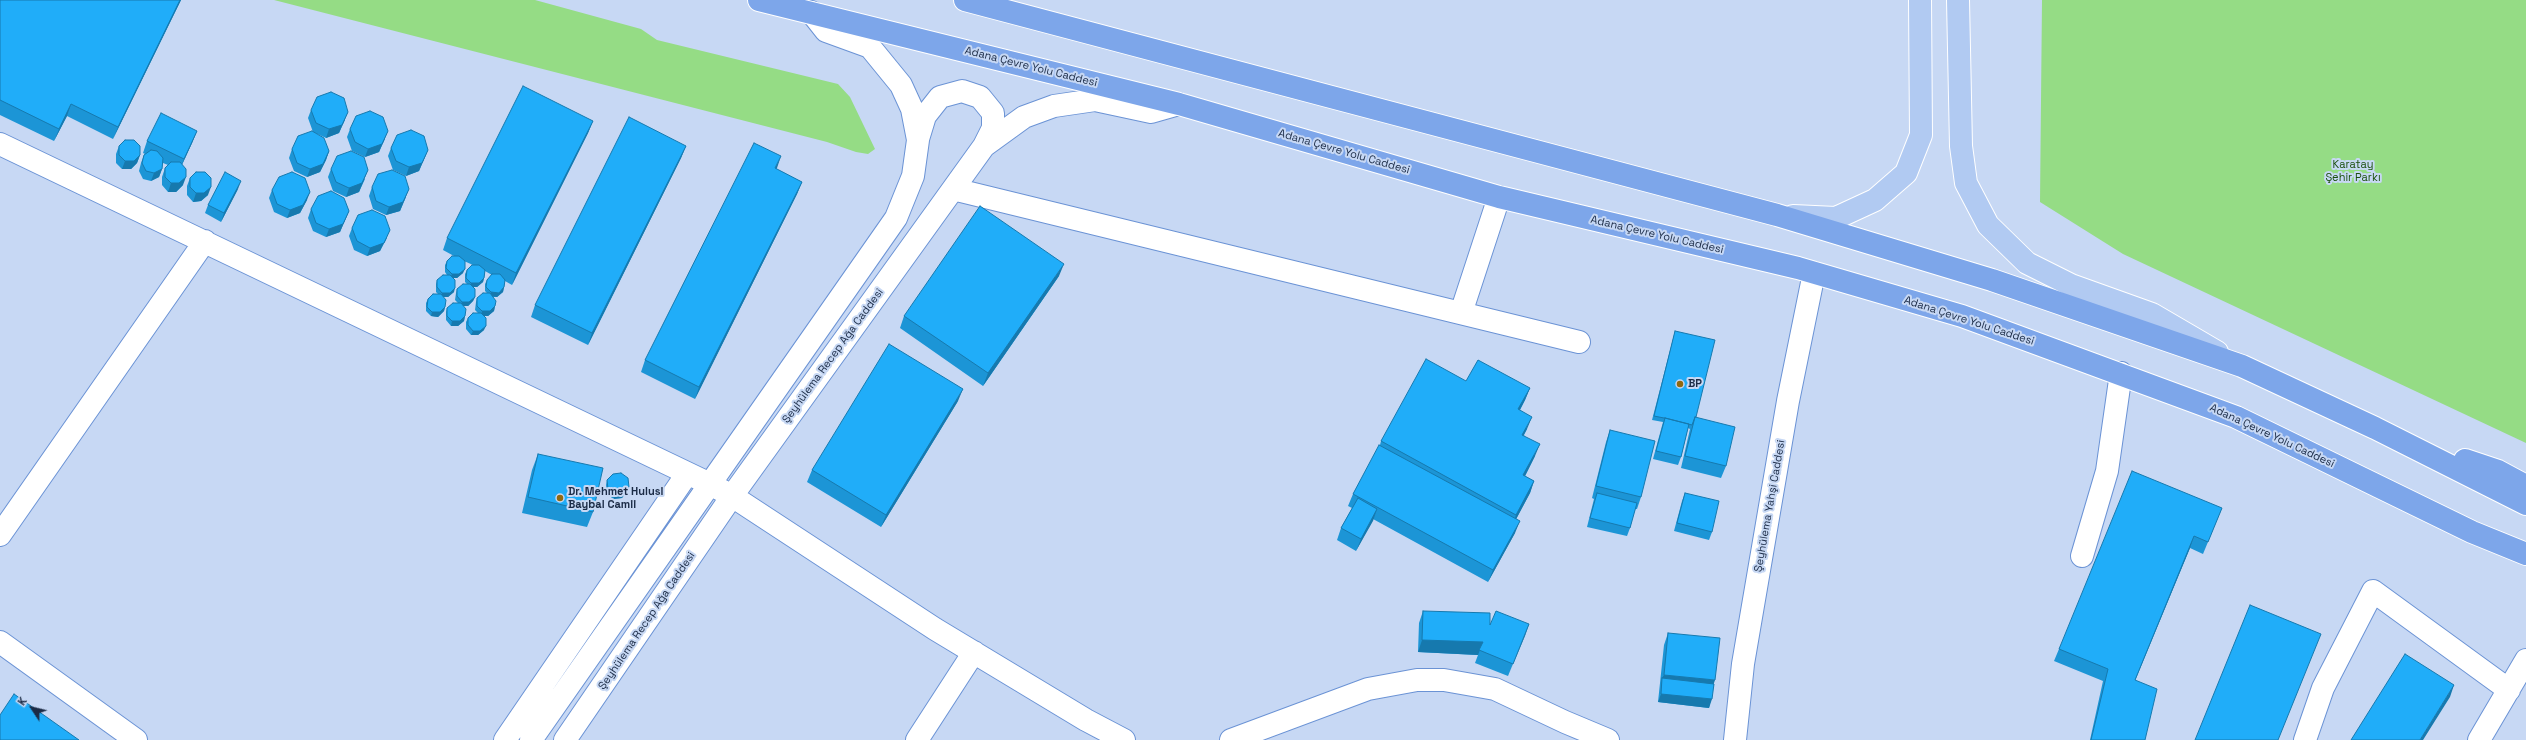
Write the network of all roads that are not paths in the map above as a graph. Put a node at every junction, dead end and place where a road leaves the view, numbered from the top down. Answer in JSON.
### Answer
{"nodes":[{"id":1,"x":759,"y":0,"type":"edge"},
{"id":2,"x":1920,"y":0,"type":"edge"},
{"id":3,"x":1958,"y":0,"type":"edge"},
{"id":4,"x":975,"y":1,"type":"edge"},
{"id":5,"x":811,"y":12,"type":"junction"},
{"id":6,"x":1179,"y":104,"type":"junction"},
{"id":7,"x":918,"y":140,"type":"junction"},
{"id":8,"x":0,"y":144,"type":"edge"},
{"id":9,"x":984,"y":146,"type":"junction"},
{"id":10,"x":954,"y":189,"type":"junction"},
{"id":11,"x":1499,"y":198,"type":"junction"},
{"id":12,"x":1777,"y":216,"type":"junction"},
{"id":13,"x":205,"y":241,"type":"junction"},
{"id":14,"x":1814,"y":273,"type":"junction"},
{"id":15,"x":1462,"y":313,"type":"junction"},
{"id":16,"x":1579,"y":342,"type":"dead end"},
{"id":17,"x":2242,"y":366,"type":"junction"},
{"id":18,"x":2121,"y":373,"type":"junction"},
{"id":19,"x":2375,"y":428,"type":"junction"},
{"id":20,"x":687,"y":474,"type":"junction"},
{"id":21,"x":710,"y":484,"type":"junction"},
{"id":22,"x":2526,"y":486,"type":"edge"},
{"id":23,"x":732,"y":496,"type":"junction"},
{"id":24,"x":2526,"y":504,"type":"edge"},
{"id":25,"x":2472,"y":532,"type":"junction"},
{"id":26,"x":0,"y":535,"type":"edge"},
{"id":27,"x":2526,"y":554,"type":"edge"},
{"id":28,"x":2082,"y":556,"type":"dead end"},
{"id":29,"x":2526,"y":566,"type":"edge"},
{"id":30,"x":0,"y":642,"type":"edge"},
{"id":31,"x":974,"y":652,"type":"junction"},
{"id":32,"x":2526,"y":660,"type":"edge"},
{"id":33,"x":2509,"y":690,"type":"junction"},
{"id":34,"x":136,"y":740,"type":"edge"},
{"id":35,"x":505,"y":740,"type":"edge"},
{"id":36,"x":531,"y":740,"type":"edge"},
{"id":37,"x":565,"y":740,"type":"edge"},
{"id":38,"x":917,"y":740,"type":"edge"},
{"id":39,"x":1124,"y":740,"type":"edge"},
{"id":40,"x":1231,"y":740,"type":"edge"},
{"id":41,"x":1608,"y":740,"type":"edge"},
{"id":42,"x":1735,"y":740,"type":"edge"},
{"id":43,"x":2305,"y":740,"type":"edge"},
{"id":44,"x":2479,"y":740,"type":"edge"}],
"edges":[{"from":1,"to":5,"type":"highway","name":"Adana Çevre Yolu Caddesi"},
{"from":2,"to":12,"type":"main road"},
{"from":3,"to":17,"type":"main road"},
{"from":4,"to":12,"type":"highway"},
{"from":5,"to":6,"type":"highway","name":"Adana Çevre Yolu Caddesi"},
{"from":5,"to":7,"type":"street"},
{"from":6,"to":9,"type":"street","name":"Şeyhülema Recep Ağa Caddesi"},
{"from":6,"to":11,"type":"highway","name":"Adana Çevre Yolu Caddesi"},
{"from":7,"to":9,"type":"street"},
{"from":7,"to":21,"type":"street"},
{"from":8,"to":13,"type":"street"},
{"from":9,"to":10,"type":"street","name":"Şeyhülema Recep Ağa Caddesi"},
{"from":10,"to":15,"type":"street"},
{"from":10,"to":23,"type":"street","name":"Şeyhülema Recep Ağa Caddesi"},
{"from":11,"to":14,"type":"highway","name":"Adana Çevre Yolu Caddesi"},
{"from":11,"to":15,"type":"street"},
{"from":12,"to":17,"type":"highway"},
{"from":13,"to":20,"type":"street"},
{"from":13,"to":26,"type":"street"},
{"from":14,"to":18,"type":"highway","name":"Adana Çevre Yolu Caddesi"},
{"from":14,"to":42,"type":"street","name":"Şeyhülema Yahşi Caddesi"},
{"from":15,"to":16,"type":"street"},
{"from":17,"to":19,"type":"highway"},
{"from":18,"to":25,"type":"highway","name":"Adana Çevre Yolu Caddesi"},
{"from":18,"to":28,"type":"street"},
{"from":19,"to":22,"type":"highway"},
{"from":19,"to":24,"type":"highway"},
{"from":20,"to":21,"type":"street"},
{"from":20,"to":35,"type":"street"},
{"from":21,"to":23,"type":"street"},
{"from":21,"to":36,"type":"street"},
{"from":23,"to":31,"type":"street"},
{"from":23,"to":37,"type":"street","name":"Şeyhülema Recep Ağa Caddesi"},
{"from":25,"to":27,"type":"highway","name":"Adana Çevre Yolu Caddesi"},
{"from":25,"to":29,"type":"highway"},
{"from":30,"to":34,"type":"street"},
{"from":31,"to":38,"type":"street"},
{"from":31,"to":39,"type":"street"},
{"from":32,"to":33,"type":"street"},
{"from":33,"to":43,"type":"street"},
{"from":33,"to":44,"type":"street"},
{"from":40,"to":41,"type":"street"}]}
